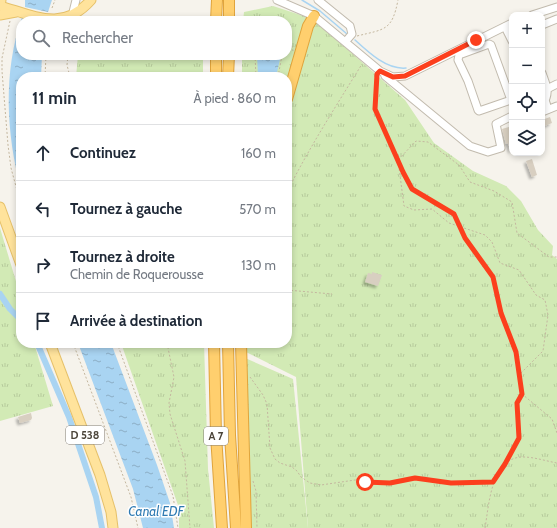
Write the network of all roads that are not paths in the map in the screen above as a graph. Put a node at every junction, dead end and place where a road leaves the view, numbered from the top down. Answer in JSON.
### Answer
{"nodes":[{"id":1,"x":1,"y":0,"type":"edge"},
{"id":2,"x":76,"y":0,"type":"edge"},
{"id":3,"x":91,"y":0,"type":"edge"},
{"id":4,"x":277,"y":0,"type":"edge"},
{"id":5,"x":318,"y":0,"type":"edge"},
{"id":6,"x":216,"y":1,"type":"edge"},
{"id":7,"x":229,"y":2,"type":"edge"},
{"id":8,"x":0,"y":6,"type":"edge"},
{"id":9,"x":557,"y":7,"type":"edge"},
{"id":10,"x":17,"y":12,"type":"junction"},
{"id":11,"x":541,"y":12,"type":"edge"},
{"id":12,"x":0,"y":15,"type":"edge"},
{"id":13,"x":35,"y":16,"type":"edge"},
{"id":14,"x":72,"y":16,"type":"joint"},
{"id":15,"x":216,"y":16,"type":"edge"},
{"id":16,"x":229,"y":16,"type":"edge"},
{"id":17,"x":314,"y":16,"type":"junction"},
{"id":18,"x":557,"y":19,"type":"edge"},
{"id":19,"x":545,"y":24,"type":"edge"},
{"id":20,"x":509,"y":25,"type":"edge"},
{"id":21,"x":505,"y":27,"type":"junction"},
{"id":22,"x":509,"y":34,"type":"edge"},
{"id":23,"x":348,"y":39,"type":"junction"},
{"id":24,"x":216,"y":60,"type":"edge"},
{"id":25,"x":228,"y":60,"type":"edge"},
{"id":26,"x":380,"y":71,"type":"junction"},
{"id":27,"x":216,"y":72,"type":"edge"},
{"id":28,"x":228,"y":72,"type":"edge"},
{"id":29,"x":292,"y":82,"type":"edge"},
{"id":30,"x":557,"y":84,"type":"edge"},
{"id":31,"x":545,"y":90,"type":"edge"},
{"id":32,"x":512,"y":99,"type":"edge"},
{"id":33,"x":545,"y":100,"type":"edge"},
{"id":34,"x":557,"y":106,"type":"edge"},
{"id":35,"x":545,"y":110,"type":"edge"},
{"id":36,"x":509,"y":118,"type":"edge"},
{"id":37,"x":0,"y":200,"type":"edge"},
{"id":38,"x":0,"y":207,"type":"edge"},
{"id":39,"x":5,"y":222,"type":"junction"},
{"id":40,"x":16,"y":252,"type":"edge"},
{"id":41,"x":52,"y":348,"type":"edge"},
{"id":42,"x":214,"y":348,"type":"edge"},
{"id":43,"x":228,"y":348,"type":"edge"},
{"id":44,"x":241,"y":348,"type":"edge"},
{"id":45,"x":113,"y":528,"type":"edge"},
{"id":46,"x":222,"y":528,"type":"edge"},
{"id":47,"x":236,"y":528,"type":"edge"},
{"id":48,"x":246,"y":528,"type":"edge"}],
"edges":[{"from":1,"to":8,"type":"main road"},
{"from":2,"to":14,"type":"street"},
{"from":3,"to":14,"type":"main road"},
{"from":4,"to":17,"type":"street"},
{"from":5,"to":23,"type":"street"},
{"from":6,"to":15,"type":"highway"},
{"from":7,"to":16,"type":"highway"},
{"from":8,"to":10,"type":"main road"},
{"from":9,"to":11,"type":"street"},
{"from":10,"to":12,"type":"main road"},
{"from":10,"to":13,"type":"main road"},
{"from":17,"to":23,"type":"street"},
{"from":17,"to":29,"type":"highway"},
{"from":18,"to":19,"type":"street"},
{"from":20,"to":21,"type":"street"},
{"from":21,"to":22,"type":"street"},
{"from":21,"to":26,"type":"street"},
{"from":23,"to":26,"type":"street"},
{"from":24,"to":27,"type":"highway"},
{"from":25,"to":28,"type":"highway"},
{"from":26,"to":36,"type":"street"},
{"from":30,"to":31,"type":"street"},
{"from":31,"to":33,"type":"street"},
{"from":32,"to":32,"type":"street"},
{"from":34,"to":35,"type":"street"},
{"from":37,"to":39,"type":"main road"},
{"from":38,"to":39,"type":"main road"},
{"from":39,"to":40,"type":"main road"},
{"from":41,"to":45,"type":"main road","number":"D 538"},
{"from":42,"to":46,"type":"highway","number":"A 7"},
{"from":43,"to":47,"type":"highway","number":"A 7"},
{"from":44,"to":48,"type":"highway"}]}
